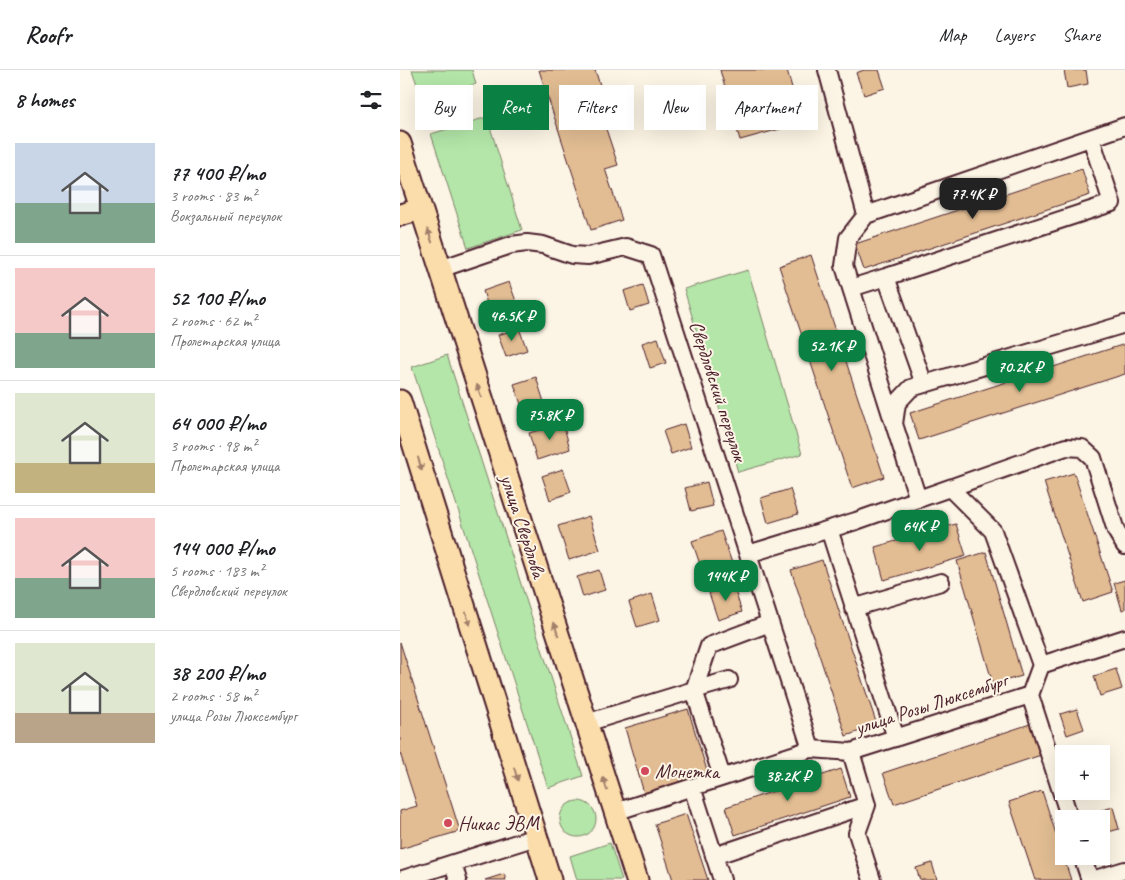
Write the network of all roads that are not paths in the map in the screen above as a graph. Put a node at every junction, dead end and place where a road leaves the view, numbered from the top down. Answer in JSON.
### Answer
{"nodes":[{"id":1,"x":827,"y":70,"type":"edge"},
{"id":2,"x":1125,"y":126,"type":"edge"},
{"id":3,"x":1091,"y":138,"type":"junction"},
{"id":4,"x":400,"y":143,"type":"edge"},
{"id":5,"x":1119,"y":201,"type":"edge"},
{"id":6,"x":421,"y":209,"type":"junction"},
{"id":7,"x":400,"y":215,"type":"edge"},
{"id":8,"x":866,"y":215,"type":"junction"},
{"id":9,"x":440,"y":269,"type":"junction"},
{"id":10,"x":886,"y":277,"type":"junction"},
{"id":11,"x":851,"y":288,"type":"junction"},
{"id":12,"x":1125,"y":324,"type":"edge"},
{"id":13,"x":924,"y":384,"type":"junction"},
{"id":14,"x":401,"y":406,"type":"edge"},
{"id":15,"x":894,"y":424,"type":"junction"},
{"id":16,"x":950,"y":488,"type":"junction"},
{"id":17,"x":918,"y":499,"type":"junction"},
{"id":18,"x":829,"y":529,"type":"junction"},
{"id":19,"x":1125,"y":546,"type":"edge"},
{"id":20,"x":748,"y":554,"type":"junction"},
{"id":21,"x":941,"y":582,"type":"dead end"},
{"id":22,"x":853,"y":608,"type":"junction"},
{"id":23,"x":770,"y":623,"type":"junction"},
{"id":24,"x":1125,"y":638,"type":"edge"},
{"id":25,"x":1041,"y":665,"type":"junction"},
{"id":26,"x":729,"y":680,"type":"dead end"},
{"id":27,"x":694,"y":690,"type":"junction"},
{"id":28,"x":1030,"y":695,"type":"junction"},
{"id":29,"x":586,"y":724,"type":"junction"},
{"id":30,"x":896,"y":738,"type":"junction"},
{"id":31,"x":811,"y":749,"type":"junction"},
{"id":32,"x":851,"y":752,"type":"junction"},
{"id":33,"x":722,"y":777,"type":"junction"},
{"id":34,"x":692,"y":787,"type":"junction"},
{"id":35,"x":867,"y":805,"type":"junction"},
{"id":36,"x":1067,"y":810,"type":"edge"},
{"id":37,"x":615,"y":812,"type":"junction"},
{"id":38,"x":536,"y":837,"type":"junction"},
{"id":39,"x":714,"y":856,"type":"junction"},
{"id":40,"x":453,"y":863,"type":"junction"},
{"id":41,"x":1085,"y":865,"type":"edge"},
{"id":42,"x":1125,"y":870,"type":"edge"},
{"id":43,"x":400,"y":880,"type":"edge"},
{"id":44,"x":458,"y":880,"type":"edge"},
{"id":45,"x":550,"y":880,"type":"edge"},
{"id":46,"x":637,"y":880,"type":"edge"},
{"id":47,"x":722,"y":880,"type":"edge"},
{"id":48,"x":872,"y":880,"type":"edge"},
{"id":49,"x":1091,"y":880,"type":"edge"}],
"edges":[{"from":1,"to":8,"type":"street"},
{"from":2,"to":3,"type":"street"},
{"from":3,"to":5,"type":"street"},
{"from":3,"to":8,"type":"street"},
{"from":4,"to":6,"type":"main road","name":"улица Свердлова"},
{"from":5,"to":10,"type":"street"},
{"from":6,"to":7,"type":"main road"},
{"from":9,"to":6,"type":"main road","name":"улица Свердлова","one_way":true},
{"from":8,"to":11,"type":"street"},
{"from":9,"to":20,"type":"street","name":"Свердловский переулок"},
{"from":29,"to":9,"type":"main road","name":"улица Свердлова","one_way":true},
{"from":10,"to":11,"type":"street"},
{"from":10,"to":13,"type":"street"},
{"from":11,"to":15,"type":"street"},
{"from":12,"to":13,"type":"street"},
{"from":13,"to":15,"type":"street"},
{"from":14,"to":38,"type":"main road","one_way":true},
{"from":15,"to":17,"type":"street"},
{"from":16,"to":17,"type":"street"},
{"from":16,"to":19,"type":"street"},
{"from":16,"to":25,"type":"street"},
{"from":17,"to":18,"type":"street"},
{"from":18,"to":20,"type":"street"},
{"from":18,"to":22,"type":"street"},
{"from":20,"to":23,"type":"street","name":"Свердловский переулок"},
{"from":21,"to":22,"type":"street"},
{"from":22,"to":30,"type":"street"},
{"from":23,"to":27,"type":"street"},
{"from":23,"to":31,"type":"street","name":"Свердловский переулок"},
{"from":24,"to":25,"type":"street"},
{"from":25,"to":28,"type":"street","name":"улица Розы Люксембург"},
{"from":26,"to":27,"type":"street"},
{"from":27,"to":29,"type":"street"},
{"from":27,"to":33,"type":"street"},
{"from":28,"to":30,"type":"street","name":"улица Розы Люксембург"},
{"from":28,"to":36,"type":"street"},
{"from":37,"to":29,"type":"main road","name":"улица Свердлова","one_way":true},
{"from":30,"to":32,"type":"street","name":"улица Розы Люксембург"},
{"from":31,"to":32,"type":"street","name":"улица Розы Люксембург"},
{"from":31,"to":33,"type":"street","name":"улица Розы Люксембург"},
{"from":32,"to":35,"type":"street"},
{"from":33,"to":34,"type":"street","name":"улица Розы Люксембург"},
{"from":34,"to":37,"type":"street","name":"улица Розы Люксембург"},
{"from":34,"to":39,"type":"street"},
{"from":35,"to":39,"type":"street"},
{"from":35,"to":48,"type":"street"},
{"from":37,"to":46,"type":"main road","name":"улица Свердлова"},
{"from":38,"to":40,"type":"street"},
{"from":38,"to":45,"type":"main road"},
{"from":39,"to":47,"type":"street"},
{"from":40,"to":43,"type":"street"},
{"from":40,"to":44,"type":"street"},
{"from":41,"to":49,"type":"street"},
{"from":42,"to":49,"type":"street"}]}
